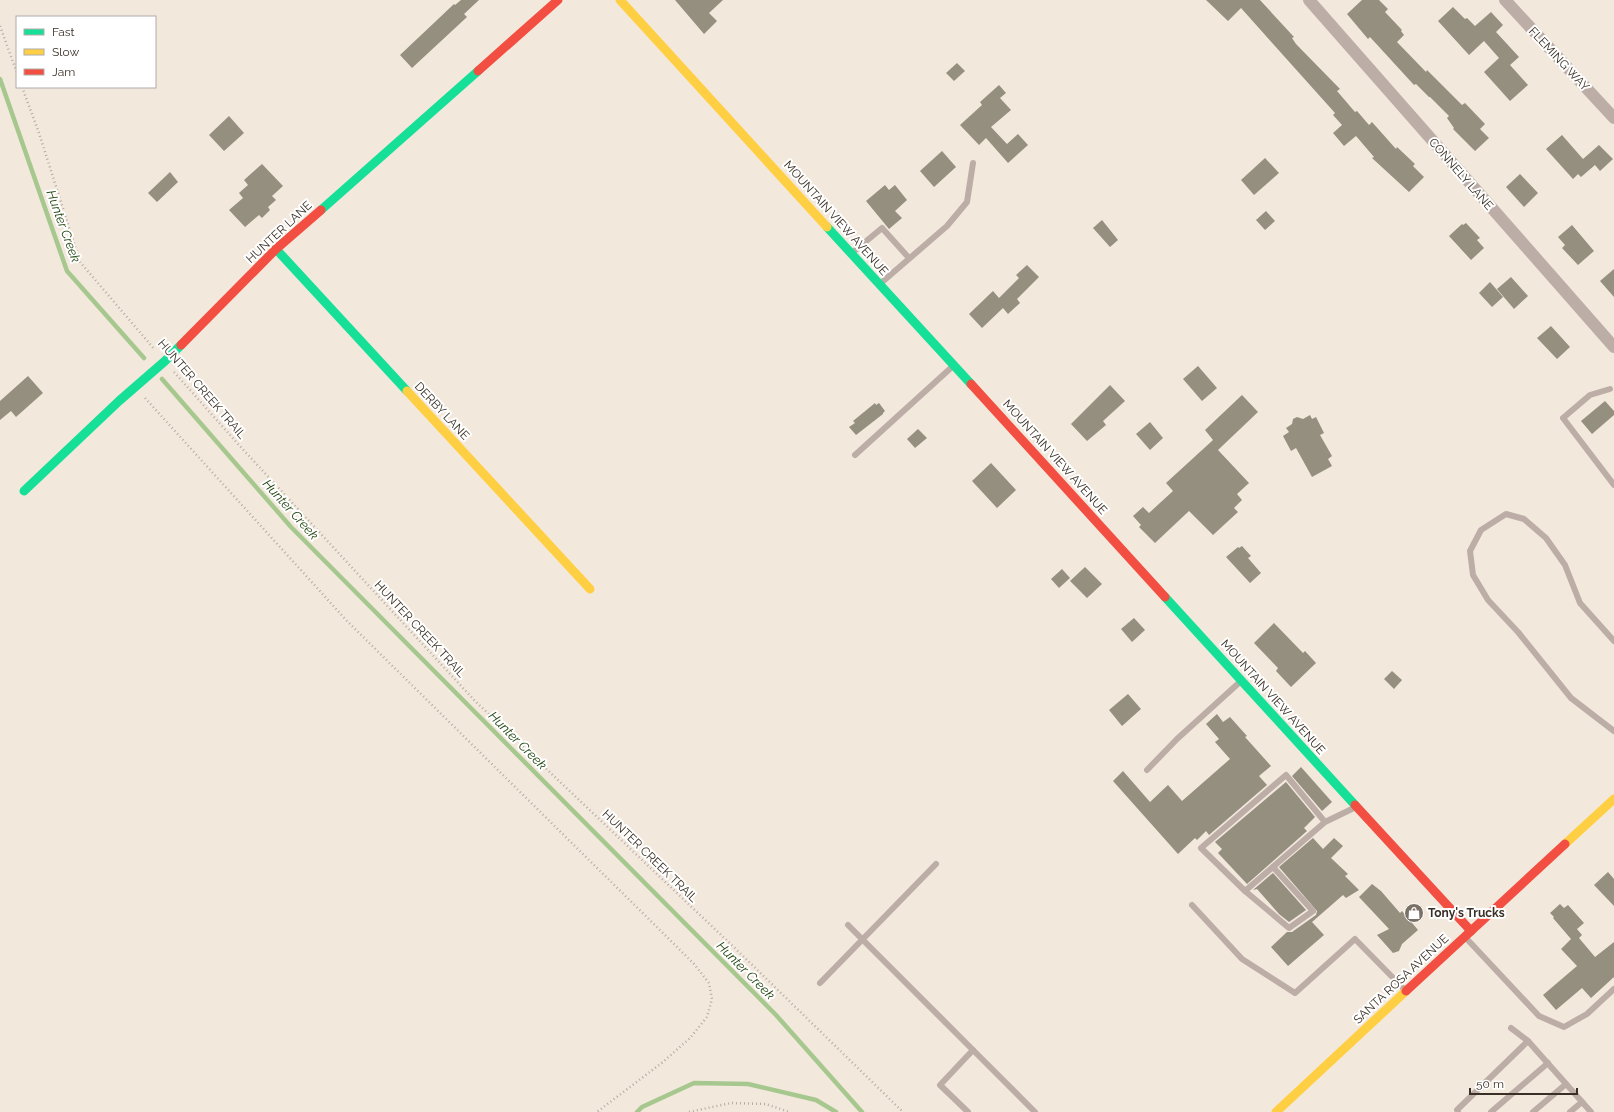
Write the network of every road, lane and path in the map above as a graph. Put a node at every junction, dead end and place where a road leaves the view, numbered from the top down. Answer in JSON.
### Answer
{"nodes":[{"id":1,"x":558,"y":0,"type":"edge"},
{"id":2,"x":620,"y":0,"type":"edge"},
{"id":3,"x":1308,"y":0,"type":"edge"},
{"id":4,"x":1505,"y":0,"type":"edge"},
{"id":5,"x":0,"y":26,"type":"edge"},
{"id":6,"x":16,"y":70,"type":"edge"},
{"id":7,"x":22,"y":88,"type":"edge"},
{"id":8,"x":1614,"y":118,"type":"edge"},
{"id":9,"x":973,"y":163,"type":"dead end"},
{"id":10,"x":276,"y":249,"type":"junction"},
{"id":11,"x":852,"y":253,"type":"junction"},
{"id":12,"x":910,"y":258,"type":"junction"},
{"id":13,"x":880,"y":284,"type":"junction"},
{"id":14,"x":1614,"y":347,"type":"edge"},
{"id":15,"x":164,"y":361,"type":"junction"},
{"id":16,"x":954,"y":365,"type":"junction"},
{"id":17,"x":135,"y":387,"type":"junction"},
{"id":18,"x":1610,"y":389,"type":"dead end"},
{"id":19,"x":855,"y":455,"type":"dead end"},
{"id":20,"x":1614,"y":485,"type":"edge"},
{"id":21,"x":24,"y":491,"type":"dead end"},
{"id":22,"x":590,"y":589,"type":"dead end"},
{"id":23,"x":1614,"y":641,"type":"edge"},
{"id":24,"x":1242,"y":680,"type":"junction"},
{"id":25,"x":1614,"y":731,"type":"edge"},
{"id":26,"x":1147,"y":770,"type":"dead end"},
{"id":27,"x":1614,"y":798,"type":"edge"},
{"id":28,"x":1358,"y":807,"type":"junction"},
{"id":29,"x":1325,"y":822,"type":"junction"},
{"id":30,"x":936,"y":864,"type":"dead end"},
{"id":31,"x":1274,"y":867,"type":"junction"},
{"id":32,"x":1245,"y":891,"type":"junction"},
{"id":33,"x":1192,"y":905,"type":"dead end"},
{"id":34,"x":848,"y":925,"type":"dead end"},
{"id":35,"x":1468,"y":934,"type":"junction"},
{"id":36,"x":863,"y":939,"type":"junction"},
{"id":37,"x":820,"y":983,"type":"dead end"},
{"id":38,"x":1614,"y":988,"type":"edge"},
{"id":39,"x":1406,"y":991,"type":"junction"},
{"id":40,"x":1511,"y":1028,"type":"dead end"},
{"id":41,"x":1528,"y":1041,"type":"junction"},
{"id":42,"x":973,"y":1050,"type":"junction"},
{"id":43,"x":1548,"y":1063,"type":"junction"},
{"id":44,"x":1566,"y":1084,"type":"junction"},
{"id":45,"x":1582,"y":1102,"type":"junction"},
{"id":46,"x":597,"y":1112,"type":"edge"},
{"id":47,"x":689,"y":1112,"type":"edge"},
{"id":48,"x":789,"y":1112,"type":"edge"},
{"id":49,"x":903,"y":1112,"type":"edge"},
{"id":50,"x":968,"y":1112,"type":"edge"},
{"id":51,"x":1035,"y":1112,"type":"edge"},
{"id":52,"x":1276,"y":1112,"type":"edge"},
{"id":53,"x":1458,"y":1112,"type":"edge"},
{"id":54,"x":1491,"y":1112,"type":"edge"},
{"id":55,"x":1533,"y":1112,"type":"edge"},
{"id":56,"x":1570,"y":1112,"type":"edge"},
{"id":57,"x":1591,"y":1112,"type":"edge"}],
"edges":[{"from":1,"to":10,"type":"street","name":"HUNTER LANE"},
{"from":2,"to":11,"type":"street","name":"MOUNTAIN VIEW AVENUE"},
{"from":3,"to":14,"type":"street","name":"CONNELY LANE"},
{"from":4,"to":8,"type":"street","name":"FLEMING WAY"},
{"from":5,"to":6,"type":"path"},
{"from":7,"to":15,"type":"path","name":"HUNTER CREEK TRAIL"},
{"from":9,"to":12,"type":"lane"},
{"from":10,"to":15,"type":"street","name":"HUNTER LANE"},
{"from":10,"to":22,"type":"street","name":"DERBY LANE"},
{"from":11,"to":12,"type":"lane"},
{"from":11,"to":13,"type":"street","name":"MOUNTAIN VIEW AVENUE"},
{"from":12,"to":13,"type":"lane"},
{"from":13,"to":16,"type":"street","name":"MOUNTAIN VIEW AVENUE"},
{"from":15,"to":17,"type":"street","name":"HUNTER LANE"},
{"from":15,"to":49,"type":"path","name":"HUNTER CREEK TRAIL"},
{"from":16,"to":19,"type":"lane"},
{"from":16,"to":24,"type":"street","name":"MOUNTAIN VIEW AVENUE"},
{"from":17,"to":21,"type":"street","name":"HUNTER LANE"},
{"from":17,"to":46,"type":"path"},
{"from":18,"to":20,"type":"lane"},
{"from":23,"to":25,"type":"lane"},
{"from":24,"to":26,"type":"lane"},
{"from":24,"to":28,"type":"street","name":"MOUNTAIN VIEW AVENUE"},
{"from":27,"to":35,"type":"street","name":"SANTA ROSA AVENUE"},
{"from":28,"to":29,"type":"lane"},
{"from":28,"to":35,"type":"street","name":"MOUNTAIN VIEW AVENUE"},
{"from":29,"to":31,"type":"lane"},
{"from":29,"to":32,"type":"lane"},
{"from":30,"to":36,"type":"lane"},
{"from":31,"to":32,"type":"lane"},
{"from":31,"to":32,"type":"lane"},
{"from":33,"to":39,"type":"lane"},
{"from":34,"to":36,"type":"lane"},
{"from":35,"to":38,"type":"lane"},
{"from":35,"to":39,"type":"street","name":"SANTA ROSA AVENUE"},
{"from":36,"to":37,"type":"lane"},
{"from":36,"to":42,"type":"lane"},
{"from":39,"to":52,"type":"street","name":"SANTA ROSA AVENUE"},
{"from":40,"to":41,"type":"lane"},
{"from":41,"to":43,"type":"lane"},
{"from":41,"to":53,"type":"lane"},
{"from":42,"to":50,"type":"lane"},
{"from":42,"to":51,"type":"lane"},
{"from":43,"to":44,"type":"lane"},
{"from":43,"to":54,"type":"lane"},
{"from":44,"to":45,"type":"lane"},
{"from":44,"to":55,"type":"lane"},
{"from":45,"to":56,"type":"lane"},
{"from":45,"to":57,"type":"lane"},
{"from":47,"to":48,"type":"path"}]}
